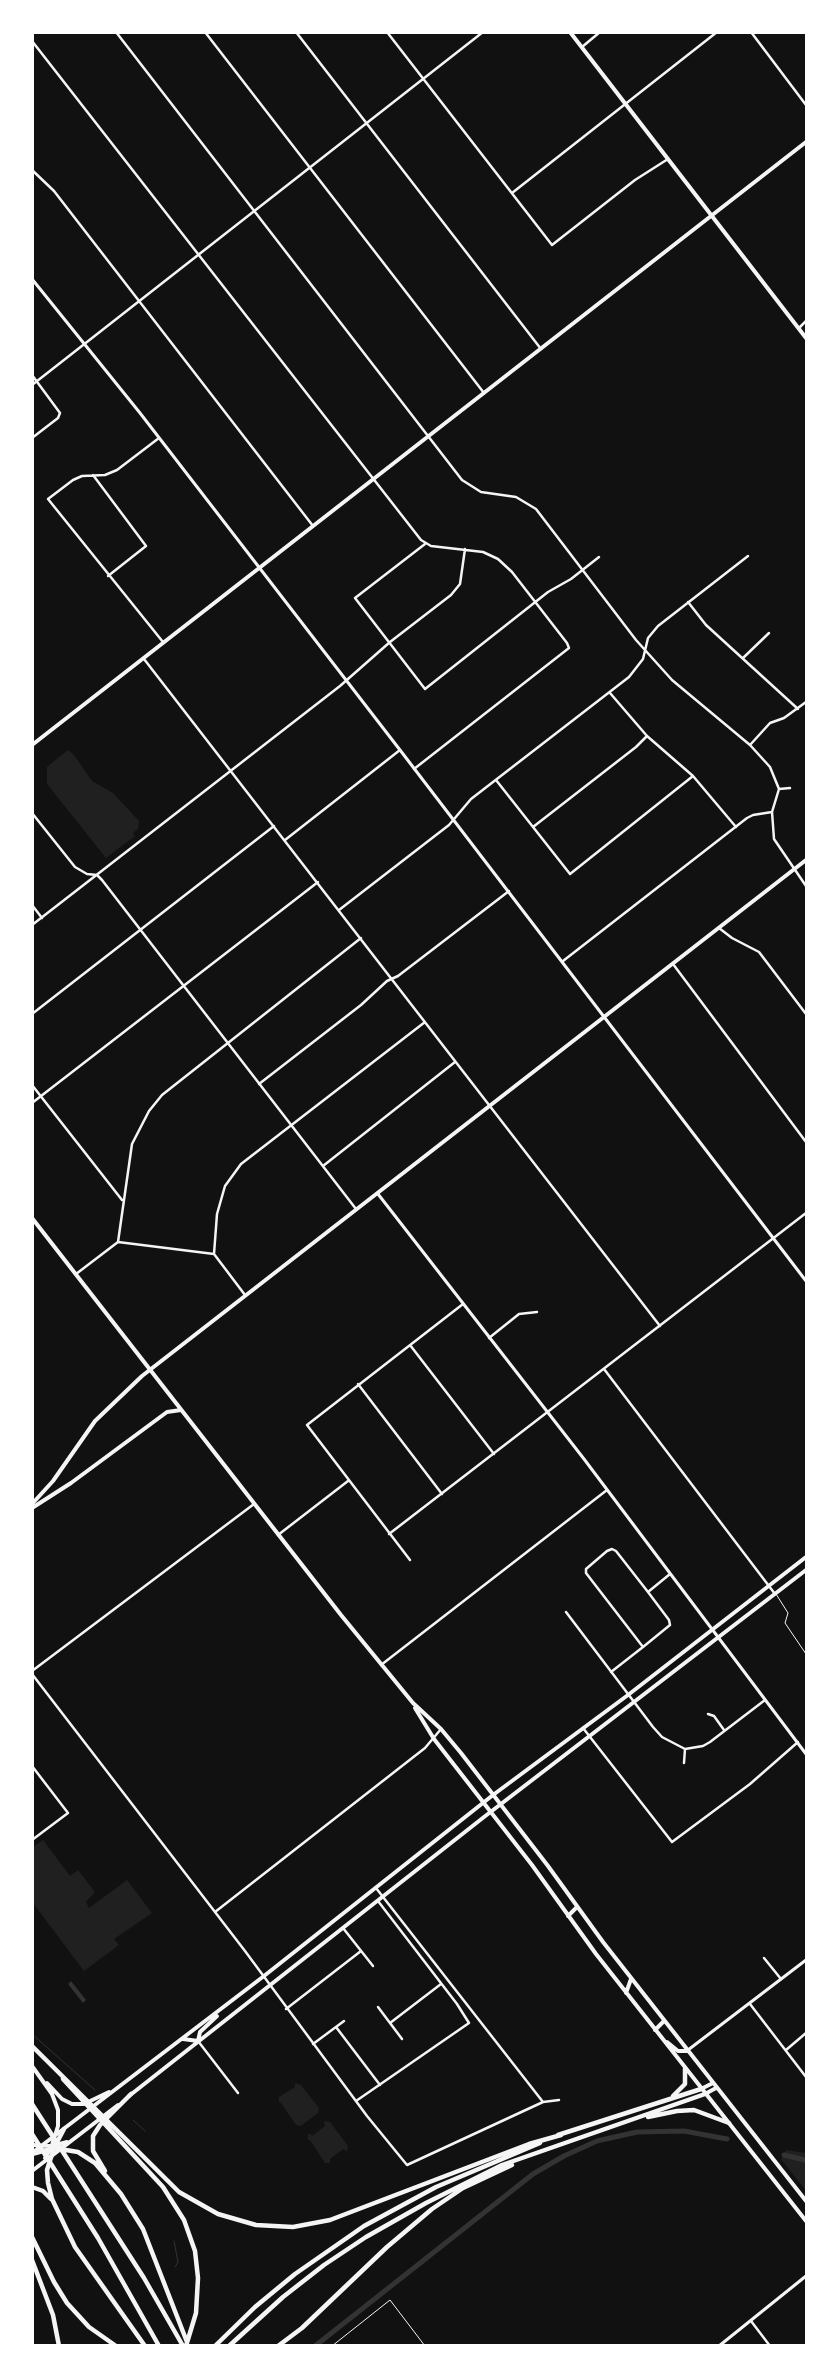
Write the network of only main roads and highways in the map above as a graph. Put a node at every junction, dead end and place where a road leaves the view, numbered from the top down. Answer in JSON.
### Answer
{"nodes":[{"id":1,"x":570,"y":32,"type":"edge"},
{"id":2,"x":806,"y":142,"type":"edge"},
{"id":3,"x":712,"y":216,"type":"junction"},
{"id":4,"x":806,"y":338,"type":"edge"},
{"id":5,"x":32,"y":745,"type":"edge"},
{"id":6,"x":806,"y":860,"type":"edge"},
{"id":7,"x":32,"y":1218,"type":"edge"},
{"id":8,"x":150,"y":1370,"type":"junction"},
{"id":9,"x":181,"y":1410,"type":"junction"},
{"id":10,"x":32,"y":1504,"type":"edge"},
{"id":11,"x":32,"y":1508,"type":"edge"},
{"id":12,"x":806,"y":1557,"type":"edge"},
{"id":13,"x":806,"y":1570,"type":"edge"},
{"id":14,"x":413,"y":1704,"type":"junction"},
{"id":15,"x":493,"y":1794,"type":"junction"},
{"id":16,"x":483,"y":1802,"type":"junction"},
{"id":17,"x":501,"y":1805,"type":"junction"},
{"id":18,"x":491,"y":1812,"type":"junction"},
{"id":19,"x":577,"y":1907,"type":"junction"},
{"id":20,"x":568,"y":1916,"type":"junction"},
{"id":21,"x":586,"y":1919,"type":"junction"},
{"id":22,"x":576,"y":1927,"type":"junction"},
{"id":23,"x":632,"y":1979,"type":"junction"},
{"id":24,"x":626,"y":1993,"type":"junction"},
{"id":25,"x":230,"y":2002,"type":"junction"},
{"id":26,"x":664,"y":2021,"type":"junction"},
{"id":27,"x":655,"y":2030,"type":"junction"},
{"id":28,"x":661,"y":2037,"type":"junction"},
{"id":29,"x":182,"y":2039,"type":"junction"},
{"id":30,"x":198,"y":2041,"type":"junction"},
{"id":31,"x":32,"y":2046,"type":"edge"},
{"id":32,"x":687,"y":2051,"type":"junction"},
{"id":33,"x":33,"y":2067,"type":"edge"},
{"id":34,"x":685,"y":2069,"type":"junction"},
{"id":35,"x":713,"y":2083,"type":"junction"},
{"id":36,"x":119,"y":2086,"type":"junction"},
{"id":37,"x":716,"y":2088,"type":"junction"},
{"id":38,"x":701,"y":2090,"type":"junction"},
{"id":39,"x":131,"y":2094,"type":"junction"},
{"id":40,"x":705,"y":2094,"type":"junction"},
{"id":41,"x":666,"y":2100,"type":"junction"},
{"id":42,"x":32,"y":2104,"type":"edge"},
{"id":43,"x":632,"y":2120,"type":"junction"},
{"id":44,"x":728,"y":2123,"type":"junction"},
{"id":45,"x":64,"y":2129,"type":"junction"},
{"id":46,"x":32,"y":2134,"type":"edge"},
{"id":47,"x":561,"y":2134,"type":"junction"},
{"id":48,"x":55,"y":2136,"type":"junction"},
{"id":49,"x":74,"y":2139,"type":"junction"},
{"id":50,"x":122,"y":2139,"type":"junction"},
{"id":51,"x":32,"y":2145,"type":"edge"},
{"id":52,"x":43,"y":2146,"type":"junction"},
{"id":53,"x":53,"y":2147,"type":"junction"},
{"id":54,"x":62,"y":2148,"type":"junction"},
{"id":55,"x":32,"y":2154,"type":"edge"},
{"id":56,"x":535,"y":2154,"type":"junction"},
{"id":57,"x":51,"y":2156,"type":"junction"},
{"id":58,"x":39,"y":2166,"type":"junction"},
{"id":59,"x":32,"y":2171,"type":"edge"},
{"id":60,"x":791,"y":2181,"type":"junction"},
{"id":61,"x":32,"y":2187,"type":"edge"},
{"id":62,"x":115,"y":2187,"type":"junction"},
{"id":63,"x":781,"y":2188,"type":"junction"},
{"id":64,"x":806,"y":2201,"type":"edge"},
{"id":65,"x":56,"y":2209,"type":"junction"},
{"id":66,"x":806,"y":2221,"type":"edge"},
{"id":67,"x":32,"y":2237,"type":"edge"},
{"id":68,"x":32,"y":2260,"type":"edge"},
{"id":69,"x":59,"y":2346,"type":"edge"},
{"id":70,"x":116,"y":2346,"type":"edge"},
{"id":71,"x":145,"y":2346,"type":"edge"},
{"id":72,"x":159,"y":2346,"type":"edge"},
{"id":73,"x":186,"y":2346,"type":"edge"},
{"id":74,"x":215,"y":2346,"type":"edge"},
{"id":75,"x":229,"y":2346,"type":"edge"},
{"id":76,"x":278,"y":2346,"type":"edge"}],
"edges":[{"from":1,"to":3,"type":"main road"},
{"from":2,"to":3,"type":"main road"},
{"from":3,"to":4,"type":"main road"},
{"from":3,"to":5,"type":"main road"},
{"from":6,"to":8,"type":"main road"},
{"from":7,"to":8,"type":"main road"},
{"from":8,"to":9,"type":"main road"},
{"from":8,"to":10,"type":"main road"},
{"from":9,"to":11,"type":"main road"},
{"from":9,"to":14,"type":"main road"},
{"from":12,"to":15,"type":"main road"},
{"from":13,"to":17,"type":"main road"},
{"from":14,"to":15,"type":"main road"},
{"from":14,"to":16,"type":"main road"},
{"from":15,"to":16,"type":"main road"},
{"from":15,"to":17,"type":"main road"},
{"from":16,"to":18,"type":"main road"},
{"from":16,"to":25,"type":"main road"},
{"from":17,"to":18,"type":"main road"},
{"from":17,"to":19,"type":"main road"},
{"from":18,"to":20,"type":"main road"},
{"from":18,"to":30,"type":"main road"},
{"from":19,"to":20,"type":"main road"},
{"from":19,"to":21,"type":"main road"},
{"from":20,"to":22,"type":"main road"},
{"from":21,"to":22,"type":"main road"},
{"from":21,"to":23,"type":"main road"},
{"from":22,"to":24,"type":"main road"},
{"from":23,"to":24,"type":"main road"},
{"from":23,"to":26,"type":"main road"},
{"from":24,"to":27,"type":"main road"},
{"from":25,"to":29,"type":"main road"},
{"from":25,"to":30,"type":"main road"},
{"from":26,"to":27,"type":"main road"},
{"from":26,"to":32,"type":"main road"},
{"from":27,"to":28,"type":"main road"},
{"from":28,"to":32,"type":"main road"},
{"from":28,"to":34,"type":"main road"},
{"from":29,"to":30,"type":"main road"},
{"from":29,"to":36,"type":"main road"},
{"from":30,"to":39,"type":"main road"},
{"from":31,"to":50,"type":"highway"},
{"from":32,"to":35,"type":"main road"},
{"from":33,"to":36,"type":"main road"},
{"from":33,"to":48,"type":"main road"},
{"from":34,"to":38,"type":"main road"},
{"from":34,"to":41,"type":"highway"},
{"from":35,"to":37,"type":"main road"},
{"from":35,"to":38,"type":"main road"},
{"from":36,"to":45,"type":"main road"},
{"from":37,"to":40,"type":"main road"},
{"from":37,"to":60,"type":"main road"},
{"from":38,"to":40,"type":"main road"},
{"from":38,"to":41,"type":"highway"},
{"from":39,"to":49,"type":"main road"},
{"from":39,"to":62,"type":"highway"},
{"from":40,"to":43,"type":"highway"},
{"from":40,"to":44,"type":"main road"},
{"from":41,"to":47,"type":"highway"},
{"from":42,"to":73,"type":"highway"},
{"from":43,"to":44,"type":"highway"},
{"from":43,"to":56,"type":"highway"},
{"from":44,"to":63,"type":"main road"},
{"from":45,"to":48,"type":"main road"},
{"from":45,"to":53,"type":"highway"},
{"from":46,"to":72,"type":"highway"},
{"from":47,"to":50,"type":"highway"},
{"from":47,"to":74,"type":"highway"},
{"from":48,"to":52,"type":"main road"},
{"from":48,"to":53,"type":"main road"},
{"from":49,"to":53,"type":"main road"},
{"from":49,"to":54,"type":"main road"},
{"from":50,"to":73,"type":"highway"},
{"from":51,"to":52,"type":"main road"},
{"from":52,"to":53,"type":"main road"},
{"from":52,"to":55,"type":"main road"},
{"from":53,"to":54,"type":"highway"},
{"from":53,"to":55,"type":"highway"},
{"from":53,"to":57,"type":"highway"},
{"from":53,"to":58,"type":"main road"},
{"from":54,"to":57,"type":"main road"},
{"from":54,"to":62,"type":"highway"},
{"from":56,"to":75,"type":"highway"},
{"from":56,"to":76,"type":"highway"},
{"from":57,"to":58,"type":"main road"},
{"from":57,"to":65,"type":"highway"},
{"from":58,"to":59,"type":"main road"},
{"from":60,"to":63,"type":"main road"},
{"from":60,"to":64,"type":"main road"},
{"from":61,"to":65,"type":"highway"},
{"from":62,"to":73,"type":"highway"},
{"from":63,"to":66,"type":"main road"},
{"from":65,"to":71,"type":"highway"},
{"from":67,"to":70,"type":"highway"},
{"from":68,"to":69,"type":"highway"}]}
